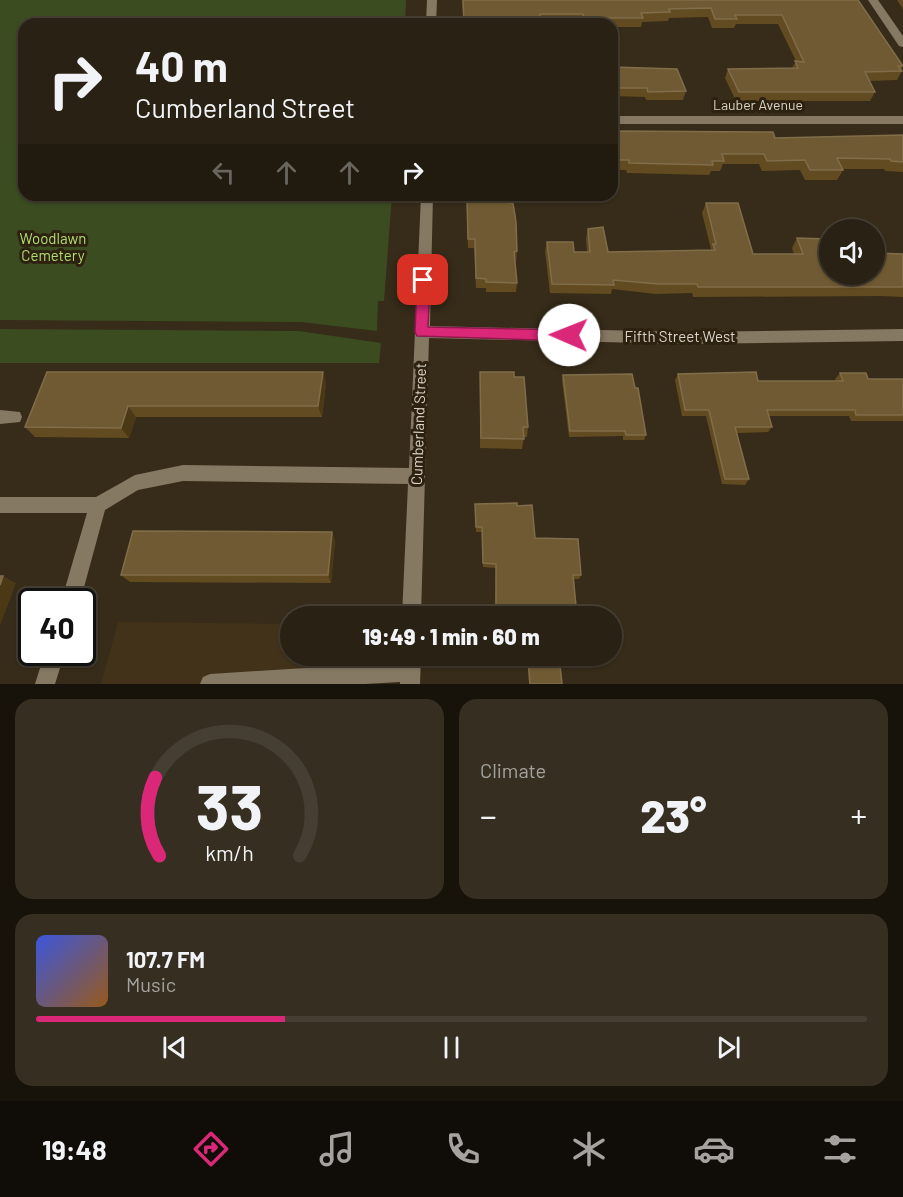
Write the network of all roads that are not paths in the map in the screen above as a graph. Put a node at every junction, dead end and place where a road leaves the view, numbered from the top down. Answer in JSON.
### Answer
{"nodes":[{"id":1,"x":432,"y":0,"type":"edge"},
{"id":2,"x":873,"y":0,"type":"edge"},
{"id":3,"x":431,"y":18,"type":"edge"},
{"id":4,"x":903,"y":45,"type":"edge"},
{"id":5,"x":618,"y":120,"type":"edge"},
{"id":6,"x":903,"y":120,"type":"edge"},
{"id":7,"x":427,"y":201,"type":"edge"},
{"id":8,"x":422,"y":332,"type":"junction"},
{"id":9,"x":903,"y":335,"type":"edge"},
{"id":10,"x":417,"y":476,"type":"junction"},
{"id":11,"x":0,"y":505,"type":"edge"},
{"id":12,"x":98,"y":505,"type":"junction"},
{"id":13,"x":74,"y":588,"type":"edge"},
{"id":14,"x":412,"y":606,"type":"edge"},
{"id":15,"x":51,"y":666,"type":"edge"},
{"id":16,"x":410,"y":670,"type":"edge"},
{"id":17,"x":45,"y":684,"type":"edge"},
{"id":18,"x":210,"y":684,"type":"edge"}],
"edges":[{"from":1,"to":3,"type":"street"},
{"from":2,"to":4,"type":"street"},
{"from":5,"to":6,"type":"street","name":"Lauber Avenue"},
{"from":7,"to":8,"type":"street","name":"Cumberland Street"},
{"from":8,"to":9,"type":"street","name":"Fifth Street West"},
{"from":8,"to":10,"type":"street","name":"Cumberland Street"},
{"from":10,"to":12,"type":"street"},
{"from":10,"to":14,"type":"street","name":"Cumberland Street"},
{"from":11,"to":12,"type":"street"},
{"from":12,"to":13,"type":"street"},
{"from":15,"to":17,"type":"street"},
{"from":16,"to":18,"type":"street"}]}
